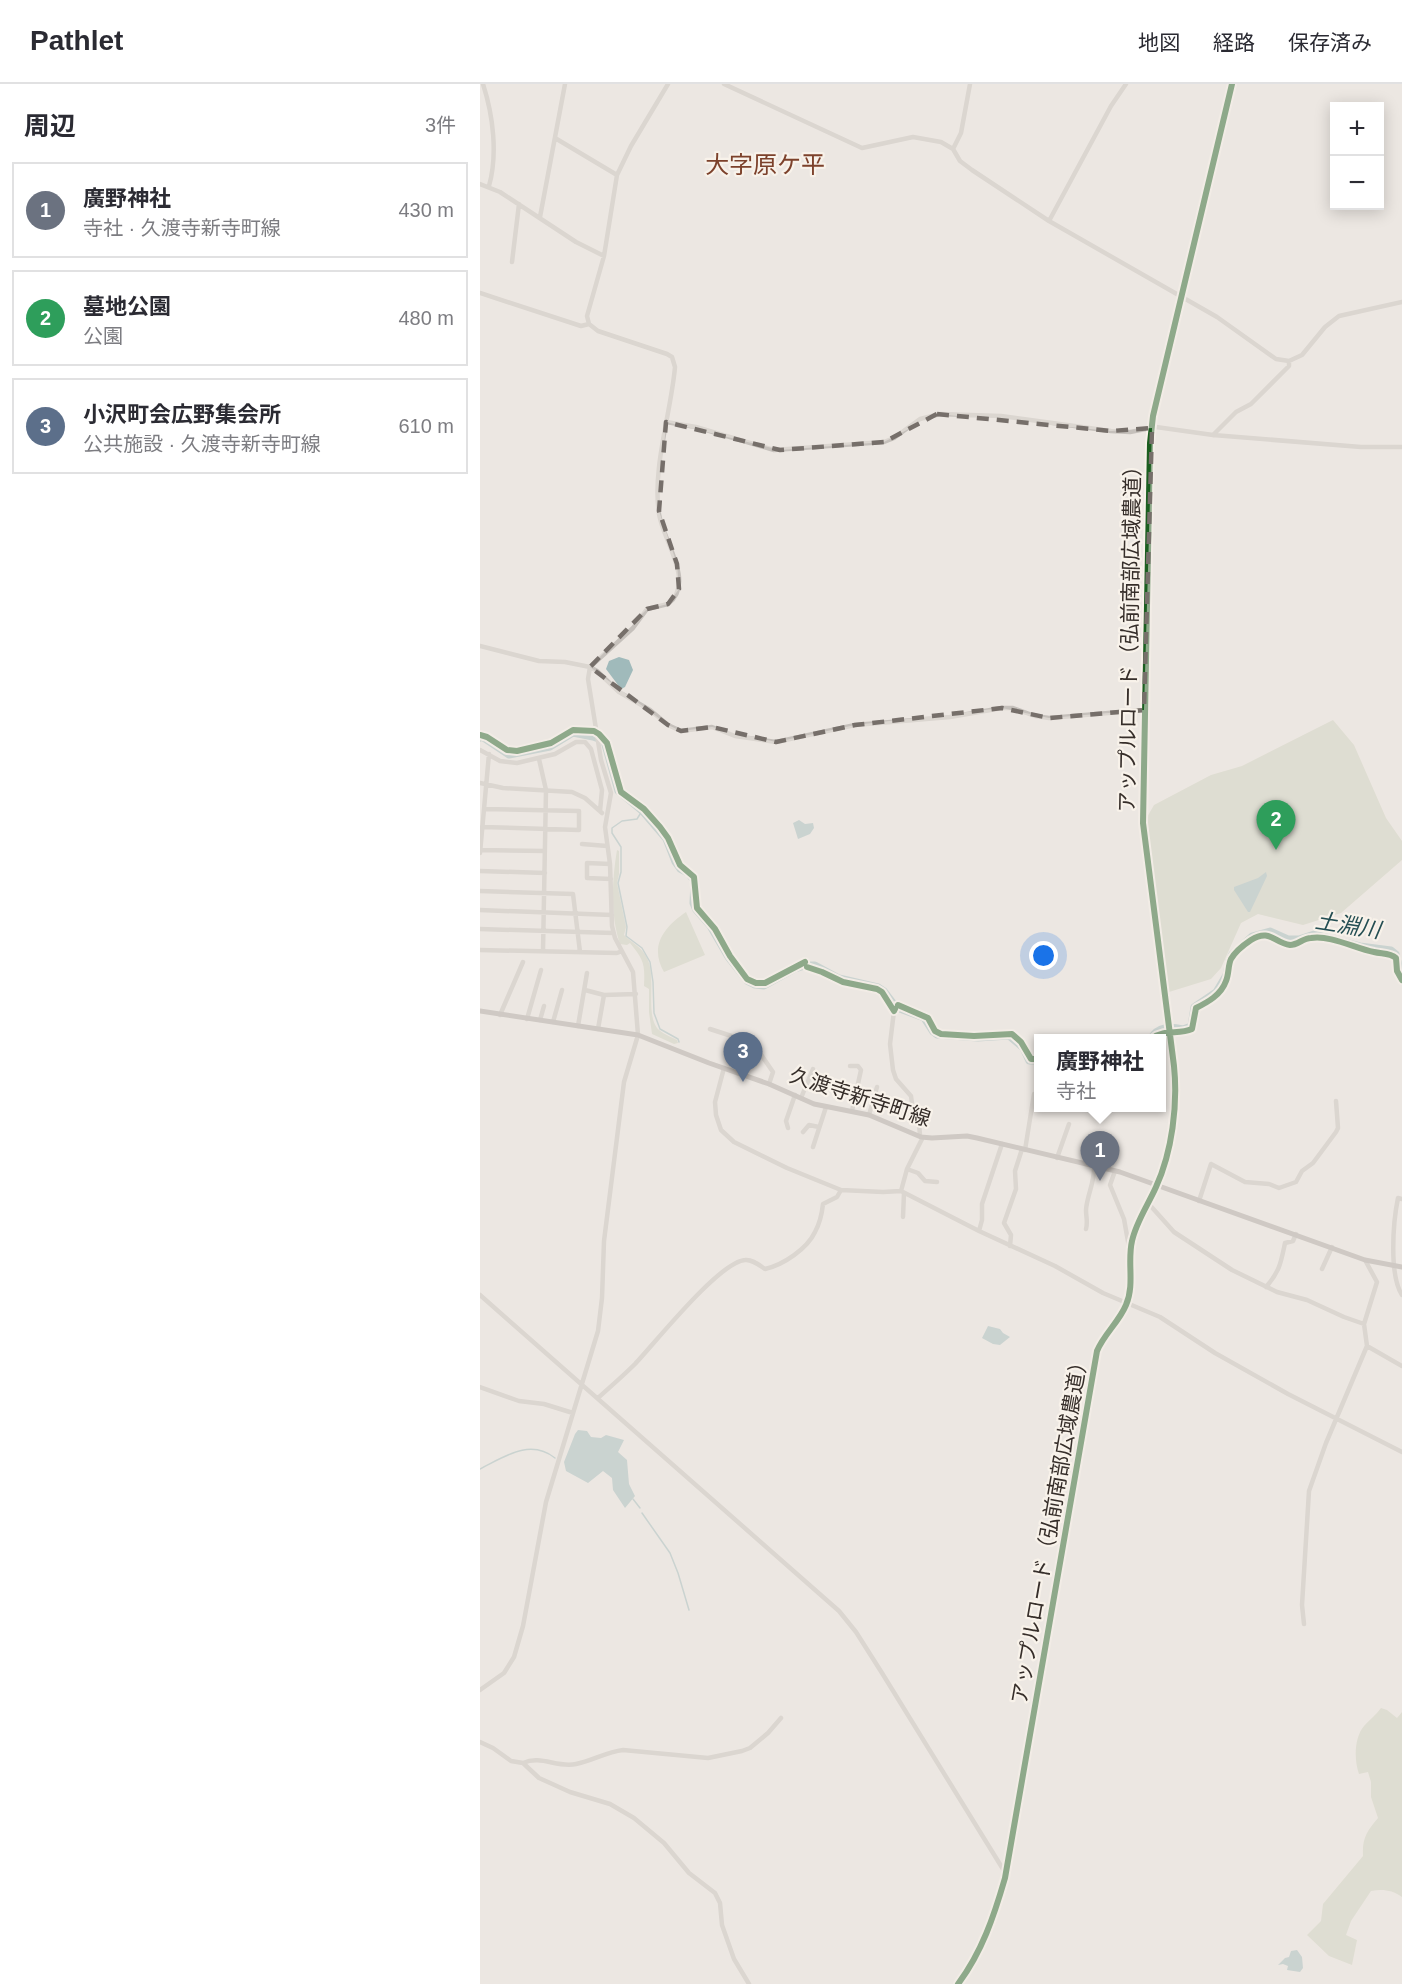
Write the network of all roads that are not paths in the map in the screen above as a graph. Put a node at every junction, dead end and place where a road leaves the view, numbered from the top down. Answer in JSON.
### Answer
{"nodes":[{"id":1,"x":483,"y":84,"type":"edge"},
{"id":2,"x":565,"y":84,"type":"edge"},
{"id":3,"x":668,"y":84,"type":"edge"},
{"id":4,"x":724,"y":84,"type":"edge"},
{"id":5,"x":970,"y":84,"type":"edge"},
{"id":6,"x":1126,"y":84,"type":"edge"},
{"id":7,"x":1232,"y":84,"type":"edge"},
{"id":8,"x":555,"y":138,"type":"junction"},
{"id":9,"x":954,"y":149,"type":"junction"},
{"id":10,"x":617,"y":175,"type":"junction"},
{"id":11,"x":480,"y":184,"type":"edge"},
{"id":12,"x":489,"y":186,"type":"junction"},
{"id":13,"x":519,"y":204,"type":"junction"},
{"id":14,"x":540,"y":217,"type":"junction"},
{"id":15,"x":1049,"y":221,"type":"junction"},
{"id":16,"x":604,"y":256,"type":"junction"},
{"id":17,"x":512,"y":262,"type":"dead end"},
{"id":18,"x":480,"y":293,"type":"edge"},
{"id":19,"x":1181,"y":297,"type":"junction"},
{"id":20,"x":1402,"y":302,"type":"edge"},
{"id":21,"x":589,"y":324,"type":"junction"},
{"id":22,"x":1289,"y":361,"type":"junction"},
{"id":23,"x":666,"y":422,"type":"junction"},
{"id":24,"x":1152,"y":428,"type":"junction"},
{"id":25,"x":1213,"y":435,"type":"junction"},
{"id":26,"x":1402,"y":447,"type":"edge"},
{"id":27,"x":480,"y":646,"type":"edge"},
{"id":28,"x":590,"y":667,"type":"junction"},
{"id":29,"x":1144,"y":710,"type":"junction"},
{"id":30,"x":480,"y":750,"type":"edge"},
{"id":31,"x":489,"y":754,"type":"junction"},
{"id":32,"x":539,"y":759,"type":"junction"},
{"id":33,"x":480,"y":783,"type":"edge"},
{"id":34,"x":486,"y":785,"type":"junction"},
{"id":35,"x":546,"y":790,"type":"junction"},
{"id":36,"x":484,"y":809,"type":"junction"},
{"id":37,"x":546,"y":810,"type":"junction"},
{"id":38,"x":600,"y":811,"type":"junction"},
{"id":39,"x":606,"y":817,"type":"junction"},
{"id":40,"x":482,"y":827,"type":"junction"},
{"id":41,"x":545,"y":829,"type":"junction"},
{"id":42,"x":582,"y":844,"type":"dead end"},
{"id":43,"x":608,"y":846,"type":"junction"},
{"id":44,"x":480,"y":851,"type":"edge"},
{"id":45,"x":545,"y":851,"type":"junction"},
{"id":46,"x":610,"y":864,"type":"junction"},
{"id":47,"x":480,"y":871,"type":"edge"},
{"id":48,"x":544,"y":873,"type":"junction"},
{"id":49,"x":611,"y":879,"type":"junction"},
{"id":50,"x":480,"y":891,"type":"edge"},
{"id":51,"x":544,"y":893,"type":"junction"},
{"id":52,"x":480,"y":910,"type":"edge"},
{"id":53,"x":544,"y":911,"type":"junction"},
{"id":54,"x":575,"y":913,"type":"junction"},
{"id":55,"x":612,"y":915,"type":"junction"},
{"id":56,"x":480,"y":929,"type":"edge"},
{"id":57,"x":543,"y":931,"type":"junction"},
{"id":58,"x":577,"y":932,"type":"junction"},
{"id":59,"x":614,"y":933,"type":"junction"},
{"id":60,"x":480,"y":950,"type":"edge"},
{"id":61,"x":543,"y":951,"type":"junction"},
{"id":62,"x":622,"y":951,"type":"junction"},
{"id":63,"x":580,"y":952,"type":"junction"},
{"id":64,"x":523,"y":962,"type":"dead end"},
{"id":65,"x":807,"y":965,"type":"dead end"},
{"id":66,"x":541,"y":970,"type":"dead end"},
{"id":67,"x":587,"y":973,"type":"dead end"},
{"id":68,"x":562,"y":990,"type":"dead end"},
{"id":69,"x":585,"y":990,"type":"junction"},
{"id":70,"x":636,"y":994,"type":"junction"},
{"id":71,"x":604,"y":995,"type":"junction"},
{"id":72,"x":544,"y":1006,"type":"dead end"},
{"id":73,"x":480,"y":1011,"type":"edge"},
{"id":74,"x":500,"y":1014,"type":"junction"},
{"id":75,"x":527,"y":1019,"type":"junction"},
{"id":76,"x":540,"y":1020,"type":"junction"},
{"id":77,"x":553,"y":1022,"type":"junction"},
{"id":78,"x":578,"y":1026,"type":"junction"},
{"id":79,"x":598,"y":1029,"type":"junction"},
{"id":80,"x":710,"y":1029,"type":"dead end"},
{"id":81,"x":638,"y":1035,"type":"junction"},
{"id":82,"x":850,"y":1066,"type":"dead end"},
{"id":83,"x":724,"y":1068,"type":"junction"},
{"id":84,"x":813,"y":1069,"type":"dead end"},
{"id":85,"x":769,"y":1084,"type":"junction"},
{"id":86,"x":877,"y":1087,"type":"dead end"},
{"id":87,"x":1034,"y":1094,"type":"dead end"},
{"id":88,"x":798,"y":1097,"type":"junction"},
{"id":89,"x":1336,"y":1101,"type":"dead end"},
{"id":90,"x":826,"y":1107,"type":"junction"},
{"id":91,"x":852,"y":1111,"type":"junction"},
{"id":92,"x":869,"y":1115,"type":"junction"},
{"id":93,"x":1069,"y":1124,"type":"dead end"},
{"id":94,"x":819,"y":1127,"type":"junction"},
{"id":95,"x":788,"y":1128,"type":"dead end"},
{"id":96,"x":803,"y":1132,"type":"dead end"},
{"id":97,"x":921,"y":1137,"type":"junction"},
{"id":98,"x":1002,"y":1144,"type":"junction"},
{"id":99,"x":813,"y":1147,"type":"dead end"},
{"id":100,"x":1024,"y":1149,"type":"junction"},
{"id":101,"x":1057,"y":1158,"type":"junction"},
{"id":102,"x":1094,"y":1166,"type":"junction"},
{"id":103,"x":907,"y":1168,"type":"junction"},
{"id":104,"x":1115,"y":1171,"type":"junction"},
{"id":105,"x":937,"y":1182,"type":"dead end"},
{"id":106,"x":1157,"y":1186,"type":"junction"},
{"id":107,"x":841,"y":1190,"type":"junction"},
{"id":108,"x":903,"y":1192,"type":"junction"},
{"id":109,"x":1402,"y":1199,"type":"edge"},
{"id":110,"x":1199,"y":1201,"type":"junction"},
{"id":111,"x":1148,"y":1203,"type":"junction"},
{"id":112,"x":903,"y":1217,"type":"dead end"},
{"id":113,"x":1086,"y":1229,"type":"dead end"},
{"id":114,"x":979,"y":1231,"type":"junction"},
{"id":115,"x":1296,"y":1234,"type":"junction"},
{"id":116,"x":1010,"y":1246,"type":"junction"},
{"id":117,"x":1332,"y":1247,"type":"junction"},
{"id":118,"x":1130,"y":1249,"type":"junction"},
{"id":119,"x":1365,"y":1260,"type":"junction"},
{"id":120,"x":1395,"y":1266,"type":"junction"},
{"id":121,"x":1402,"y":1267,"type":"edge"},
{"id":122,"x":1322,"y":1269,"type":"dead end"},
{"id":123,"x":1266,"y":1287,"type":"junction"},
{"id":124,"x":480,"y":1295,"type":"edge"},
{"id":125,"x":1402,"y":1295,"type":"edge"},
{"id":126,"x":1127,"y":1304,"type":"junction"},
{"id":127,"x":1364,"y":1324,"type":"junction"},
{"id":128,"x":1367,"y":1347,"type":"junction"},
{"id":129,"x":1402,"y":1366,"type":"edge"},
{"id":130,"x":583,"y":1386,"type":"junction"},
{"id":131,"x":480,"y":1387,"type":"edge"},
{"id":132,"x":598,"y":1398,"type":"junction"},
{"id":133,"x":573,"y":1413,"type":"junction"},
{"id":134,"x":1336,"y":1418,"type":"junction"},
{"id":135,"x":1402,"y":1452,"type":"edge"},
{"id":136,"x":1304,"y":1624,"type":"dead end"},
{"id":137,"x":480,"y":1690,"type":"edge"},
{"id":138,"x":781,"y":1718,"type":"dead end"},
{"id":139,"x":480,"y":1742,"type":"edge"},
{"id":140,"x":523,"y":1763,"type":"junction"},
{"id":141,"x":1006,"y":1874,"type":"junction"},
{"id":142,"x":749,"y":1984,"type":"edge"},
{"id":143,"x":958,"y":1984,"type":"edge"}],
"edges":[{"from":1,"to":12,"type":"street"},
{"from":2,"to":8,"type":"street"},
{"from":3,"to":10,"type":"street"},
{"from":4,"to":9,"type":"street"},
{"from":5,"to":9,"type":"street"},
{"from":6,"to":15,"type":"street"},
{"from":7,"to":19,"type":"street","name":"アップルロード（弘前南部広域農道）"},
{"from":8,"to":10,"type":"street"},
{"from":8,"to":14,"type":"street"},
{"from":9,"to":15,"type":"street"},
{"from":10,"to":16,"type":"street"},
{"from":11,"to":12,"type":"street"},
{"from":12,"to":13,"type":"street"},
{"from":13,"to":14,"type":"street"},
{"from":13,"to":17,"type":"street"},
{"from":14,"to":16,"type":"street"},
{"from":15,"to":19,"type":"street"},
{"from":16,"to":21,"type":"street"},
{"from":18,"to":21,"type":"street"},
{"from":19,"to":22,"type":"street"},
{"from":19,"to":24,"type":"street","name":"アップルロード（弘前南部広域農道）"},
{"from":20,"to":22,"type":"street"},
{"from":21,"to":23,"type":"street"},
{"from":22,"to":25,"type":"street"},
{"from":23,"to":24,"type":"street"},
{"from":23,"to":28,"type":"street"},
{"from":24,"to":25,"type":"street"},
{"from":24,"to":29,"type":"street","name":"アップルロード（弘前南部広域農道）"},
{"from":25,"to":26,"type":"street"},
{"from":27,"to":28,"type":"street"},
{"from":28,"to":29,"type":"street"},
{"from":28,"to":39,"type":"street"},
{"from":29,"to":106,"type":"street","name":"アップルロード（弘前南部広域農道）"},
{"from":30,"to":31,"type":"street"},
{"from":31,"to":32,"type":"street"},
{"from":31,"to":34,"type":"street"},
{"from":32,"to":35,"type":"street"},
{"from":32,"to":38,"type":"street"},
{"from":33,"to":34,"type":"street"},
{"from":34,"to":35,"type":"street"},
{"from":34,"to":36,"type":"street"},
{"from":35,"to":37,"type":"street"},
{"from":35,"to":38,"type":"street"},
{"from":36,"to":37,"type":"street"},
{"from":36,"to":40,"type":"street"},
{"from":37,"to":41,"type":"street"},
{"from":37,"to":41,"type":"street"},
{"from":38,"to":39,"type":"street"},
{"from":39,"to":43,"type":"street"},
{"from":40,"to":41,"type":"street"},
{"from":40,"to":44,"type":"street"},
{"from":41,"to":45,"type":"street"},
{"from":42,"to":43,"type":"street"},
{"from":43,"to":46,"type":"street"},
{"from":44,"to":45,"type":"street"},
{"from":45,"to":48,"type":"street"},
{"from":46,"to":49,"type":"street"},
{"from":46,"to":49,"type":"street"},
{"from":47,"to":48,"type":"street"},
{"from":48,"to":51,"type":"street"},
{"from":49,"to":55,"type":"street"},
{"from":50,"to":51,"type":"street"},
{"from":51,"to":53,"type":"street"},
{"from":51,"to":54,"type":"street"},
{"from":52,"to":53,"type":"street"},
{"from":53,"to":54,"type":"street"},
{"from":53,"to":57,"type":"street"},
{"from":54,"to":55,"type":"street"},
{"from":54,"to":58,"type":"street"},
{"from":55,"to":59,"type":"street"},
{"from":56,"to":57,"type":"street"},
{"from":57,"to":58,"type":"street"},
{"from":57,"to":61,"type":"street"},
{"from":58,"to":59,"type":"street"},
{"from":58,"to":63,"type":"street"},
{"from":59,"to":62,"type":"street"},
{"from":60,"to":61,"type":"street"},
{"from":61,"to":63,"type":"street"},
{"from":62,"to":63,"type":"street"},
{"from":62,"to":70,"type":"street"},
{"from":64,"to":74,"type":"street"},
{"from":65,"to":97,"type":"street"},
{"from":66,"to":75,"type":"street"},
{"from":67,"to":69,"type":"street"},
{"from":68,"to":77,"type":"street"},
{"from":69,"to":71,"type":"street"},
{"from":69,"to":78,"type":"street"},
{"from":70,"to":71,"type":"street"},
{"from":70,"to":81,"type":"street"},
{"from":71,"to":79,"type":"street"},
{"from":72,"to":76,"type":"street"},
{"from":73,"to":74,"type":"main road","name":"久渡寺新寺町線"},
{"from":74,"to":75,"type":"main road","name":"久渡寺新寺町線"},
{"from":75,"to":76,"type":"main road","name":"久渡寺新寺町線"},
{"from":76,"to":77,"type":"main road","name":"久渡寺新寺町線"},
{"from":77,"to":78,"type":"main road","name":"久渡寺新寺町線"},
{"from":78,"to":79,"type":"main road","name":"久渡寺新寺町線"},
{"from":79,"to":81,"type":"main road","name":"久渡寺新寺町線"},
{"from":80,"to":85,"type":"street"},
{"from":81,"to":83,"type":"main road","name":"久渡寺新寺町線"},
{"from":81,"to":130,"type":"street"},
{"from":82,"to":91,"type":"street"},
{"from":83,"to":85,"type":"main road","name":"久渡寺新寺町線"},
{"from":83,"to":107,"type":"street"},
{"from":84,"to":88,"type":"street"},
{"from":85,"to":88,"type":"main road","name":"久渡寺新寺町線"},
{"from":86,"to":92,"type":"street"},
{"from":87,"to":100,"type":"street"},
{"from":88,"to":90,"type":"main road","name":"久渡寺新寺町線"},
{"from":88,"to":95,"type":"street"},
{"from":89,"to":110,"type":"street"},
{"from":90,"to":91,"type":"main road","name":"久渡寺新寺町線"},
{"from":90,"to":94,"type":"street"},
{"from":91,"to":92,"type":"main road","name":"久渡寺新寺町線"},
{"from":92,"to":97,"type":"main road","name":"久渡寺新寺町線"},
{"from":93,"to":101,"type":"street"},
{"from":94,"to":96,"type":"street"},
{"from":94,"to":99,"type":"street"},
{"from":97,"to":98,"type":"main road","name":"久渡寺新寺町線"},
{"from":97,"to":103,"type":"street"},
{"from":98,"to":100,"type":"main road","name":"久渡寺新寺町線"},
{"from":98,"to":114,"type":"street"},
{"from":100,"to":101,"type":"main road","name":"久渡寺新寺町線"},
{"from":100,"to":116,"type":"street"},
{"from":101,"to":102,"type":"main road","name":"久渡寺新寺町線"},
{"from":102,"to":104,"type":"main road","name":"久渡寺新寺町線"},
{"from":102,"to":113,"type":"street"},
{"from":103,"to":105,"type":"street"},
{"from":103,"to":108,"type":"street"},
{"from":104,"to":106,"type":"main road","name":"久渡寺新寺町線"},
{"from":104,"to":118,"type":"street"},
{"from":106,"to":110,"type":"main road","name":"久渡寺新寺町線"},
{"from":106,"to":111,"type":"street","name":"アップルロード（弘前南部広域農道）"},
{"from":107,"to":108,"type":"street"},
{"from":107,"to":132,"type":"street"},
{"from":108,"to":112,"type":"street"},
{"from":108,"to":114,"type":"street"},
{"from":109,"to":120,"type":"street"},
{"from":110,"to":115,"type":"main road","name":"久渡寺新寺町線"},
{"from":111,"to":118,"type":"street","name":"アップルロード（弘前南部広域農道）"},
{"from":111,"to":123,"type":"street"},
{"from":114,"to":116,"type":"street"},
{"from":115,"to":117,"type":"main road","name":"久渡寺新寺町線"},
{"from":115,"to":123,"type":"street"},
{"from":116,"to":126,"type":"street"},
{"from":117,"to":119,"type":"main road","name":"久渡寺新寺町線"},
{"from":117,"to":122,"type":"street"},
{"from":118,"to":126,"type":"street","name":"アップルロード（弘前南部広域農道）"},
{"from":119,"to":120,"type":"main road","name":"久渡寺新寺町線"},
{"from":119,"to":127,"type":"street"},
{"from":120,"to":121,"type":"main road","name":"久渡寺新寺町線"},
{"from":120,"to":125,"type":"street"},
{"from":123,"to":127,"type":"street"},
{"from":124,"to":130,"type":"street"},
{"from":126,"to":134,"type":"street"},
{"from":126,"to":141,"type":"street","name":"アップルロード（弘前南部広域農道）"},
{"from":127,"to":128,"type":"street"},
{"from":128,"to":129,"type":"street"},
{"from":128,"to":134,"type":"street"},
{"from":130,"to":132,"type":"street"},
{"from":130,"to":133,"type":"street"},
{"from":131,"to":133,"type":"street"},
{"from":132,"to":141,"type":"street"},
{"from":133,"to":137,"type":"street"},
{"from":134,"to":135,"type":"street"},
{"from":134,"to":136,"type":"street"},
{"from":138,"to":140,"type":"street"},
{"from":139,"to":140,"type":"street"},
{"from":140,"to":142,"type":"street"},
{"from":141,"to":143,"type":"street","name":"アップルロード（弘前南部広域農道）"}]}
